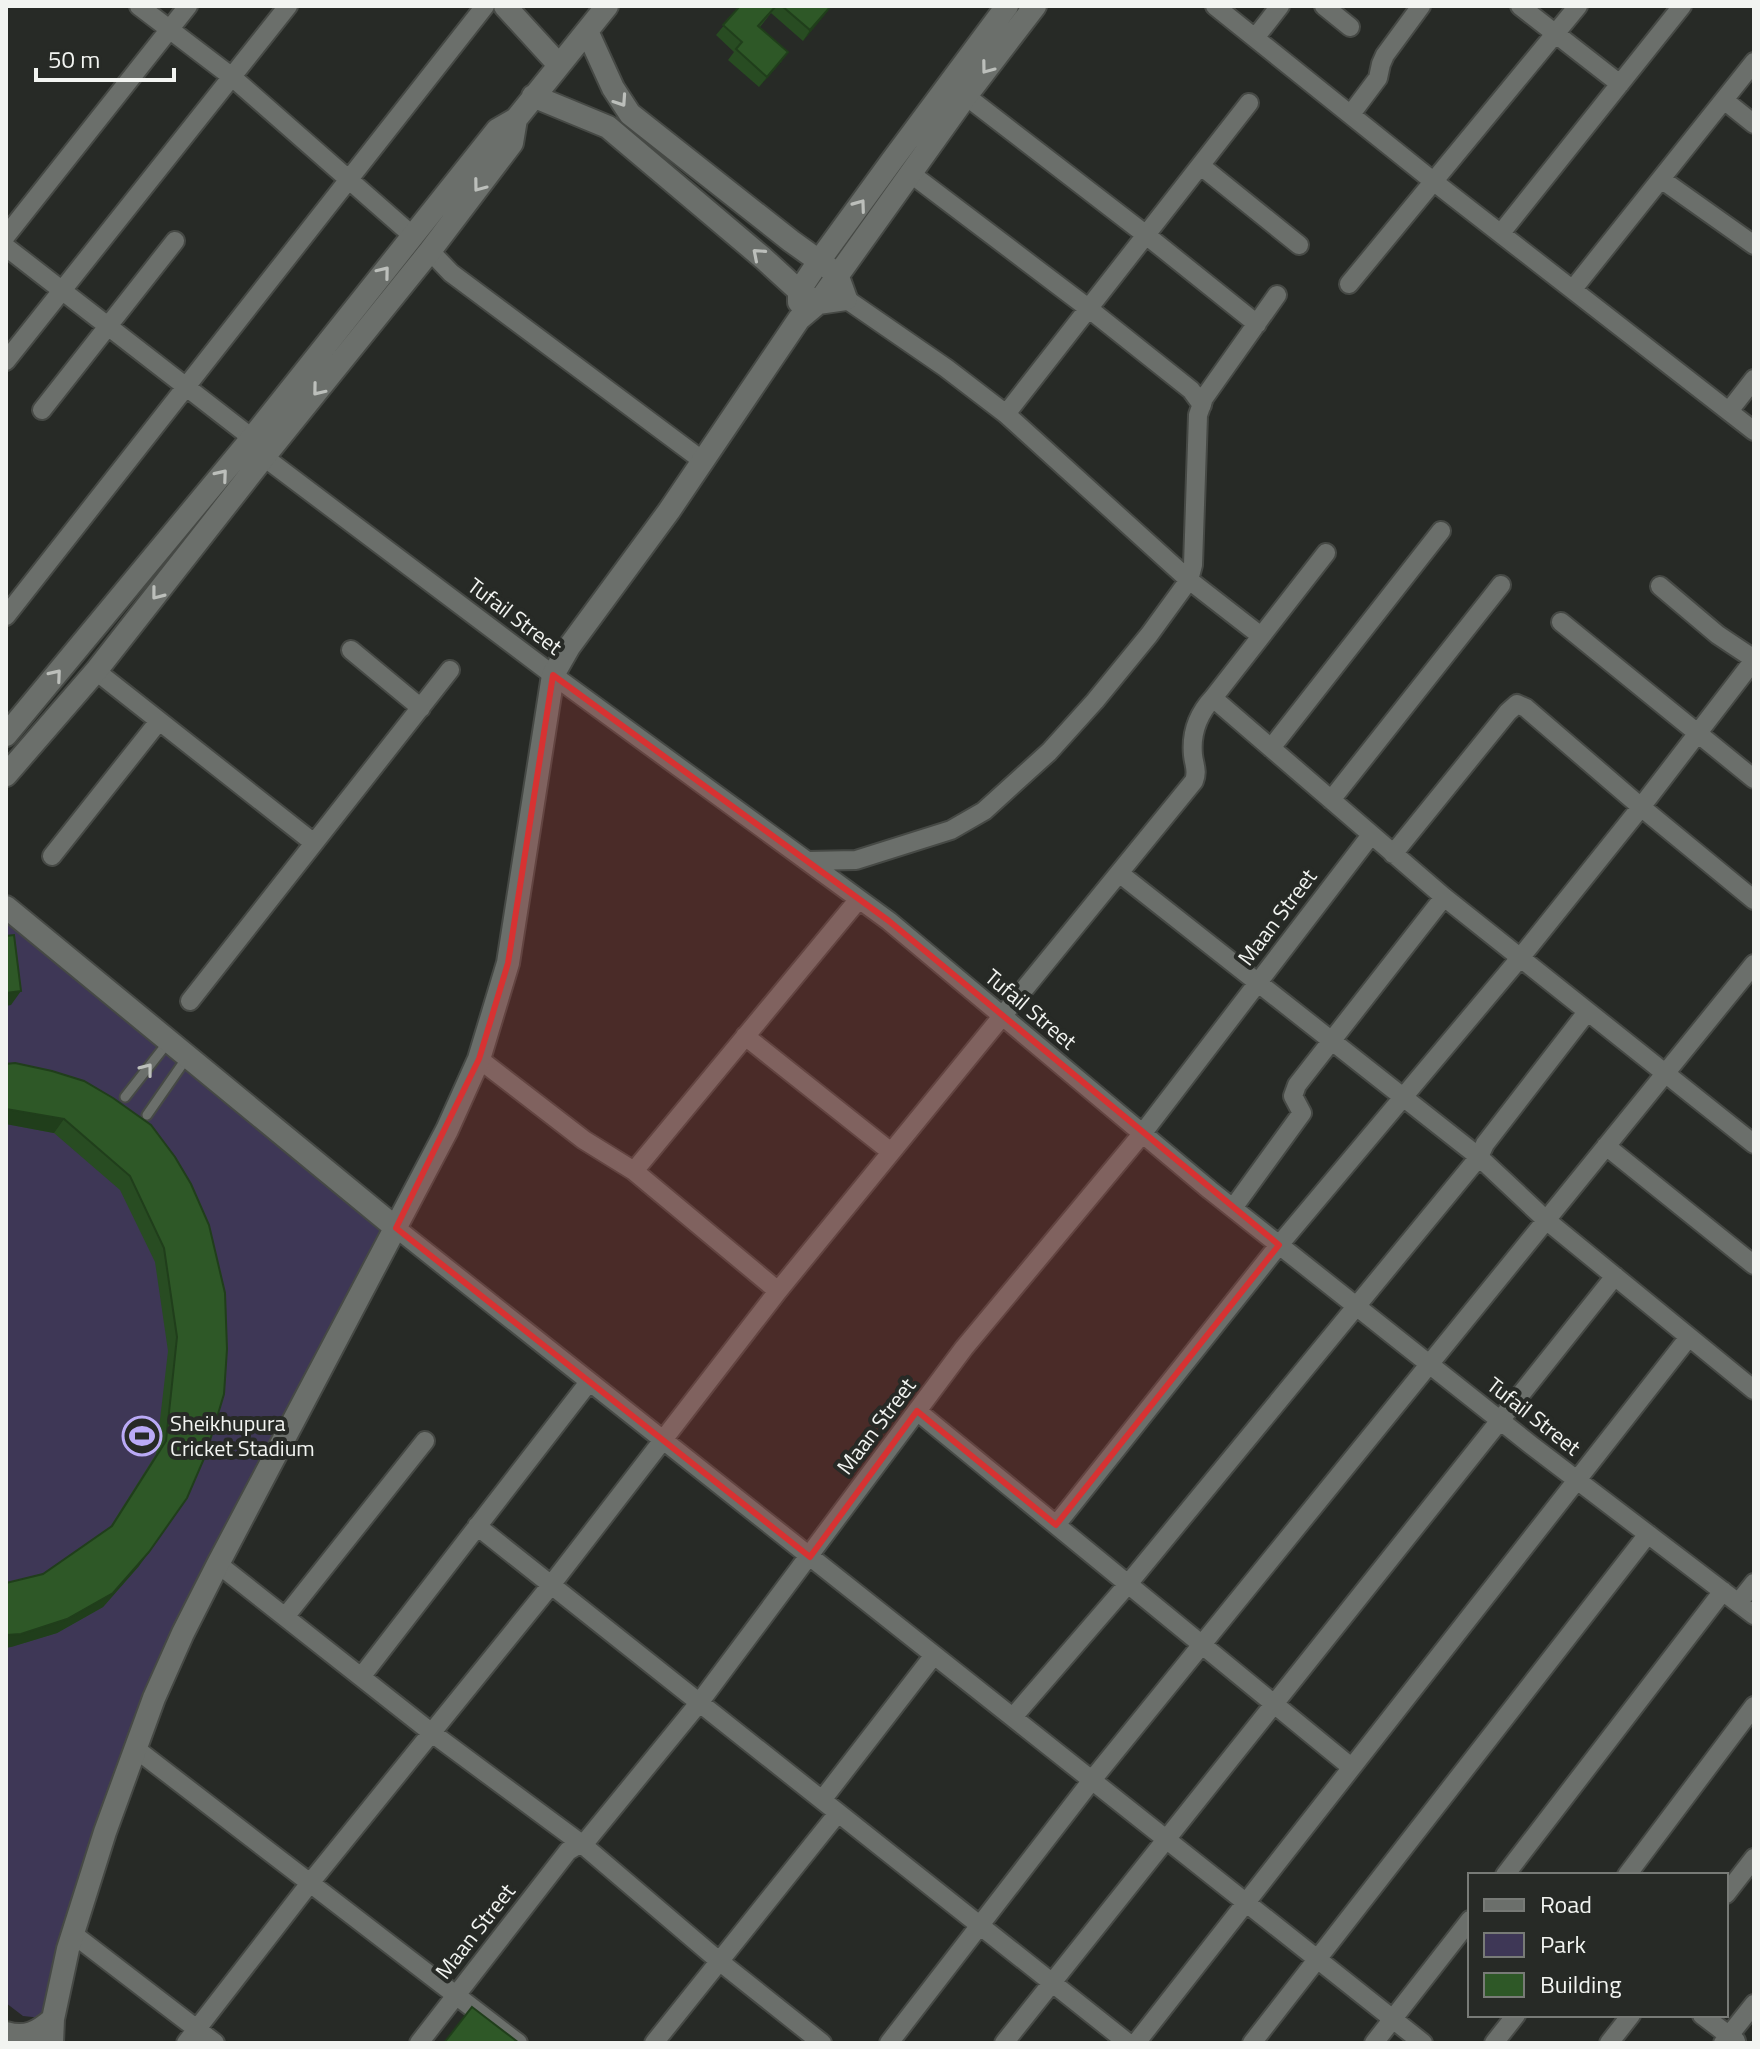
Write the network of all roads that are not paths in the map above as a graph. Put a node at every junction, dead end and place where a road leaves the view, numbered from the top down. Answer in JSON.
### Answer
{"nodes":[{"id":1,"x":139,"y":6,"type":"edge"},
{"id":2,"x":188,"y":6,"type":"edge"},
{"id":3,"x":288,"y":6,"type":"edge"},
{"id":4,"x":485,"y":6,"type":"edge"},
{"id":5,"x":505,"y":6,"type":"edge"},
{"id":6,"x":607,"y":6,"type":"edge"},
{"id":7,"x":1007,"y":6,"type":"edge"},
{"id":8,"x":1035,"y":6,"type":"edge"},
{"id":9,"x":1215,"y":6,"type":"edge"},
{"id":10,"x":1280,"y":6,"type":"edge"},
{"id":11,"x":1324,"y":6,"type":"edge"},
{"id":12,"x":1421,"y":6,"type":"edge"},
{"id":13,"x":1520,"y":6,"type":"edge"},
{"id":14,"x":1578,"y":6,"type":"edge"},
{"id":15,"x":1682,"y":6,"type":"edge"},
{"id":16,"x":1350,"y":27,"type":"dead end"},
{"id":17,"x":170,"y":29,"type":"junction"},
{"id":18,"x":587,"y":31,"type":"junction"},
{"id":19,"x":1556,"y":34,"type":"junction"},
{"id":20,"x":1255,"y":38,"type":"junction"},
{"id":21,"x":1754,"y":62,"type":"edge"},
{"id":22,"x":559,"y":65,"type":"junction"},
{"id":23,"x":232,"y":77,"type":"junction"},
{"id":24,"x":1620,"y":84,"type":"junction"},
{"id":25,"x":533,"y":96,"type":"junction"},
{"id":26,"x":966,"y":96,"type":"junction"},
{"id":27,"x":1724,"y":100,"type":"junction"},
{"id":28,"x":1249,"y":103,"type":"dead end"},
{"id":29,"x":1351,"y":114,"type":"junction"},
{"id":30,"x":1754,"y":124,"type":"edge"},
{"id":31,"x":1201,"y":166,"type":"junction"},
{"id":32,"x":910,"y":173,"type":"junction"},
{"id":33,"x":1661,"y":179,"type":"junction"},
{"id":34,"x":349,"y":181,"type":"junction"},
{"id":35,"x":1433,"y":181,"type":"junction"},
{"id":36,"x":1501,"y":233,"type":"junction"},
{"id":37,"x":6,"y":236,"type":"edge"},
{"id":38,"x":1147,"y":236,"type":"junction"},
{"id":39,"x":175,"y":241,"type":"dead end"},
{"id":40,"x":421,"y":244,"type":"junction"},
{"id":41,"x":1299,"y":245,"type":"dead end"},
{"id":42,"x":1754,"y":245,"type":"edge"},
{"id":43,"x":6,"y":247,"type":"edge"},
{"id":44,"x":828,"y":267,"type":"junction"},
{"id":45,"x":1349,"y":284,"type":"dead end"},
{"id":46,"x":1573,"y":289,"type":"junction"},
{"id":47,"x":62,"y":290,"type":"junction"},
{"id":48,"x":1277,"y":295,"type":"dead end"},
{"id":49,"x":808,"y":297,"type":"junction"},
{"id":50,"x":846,"y":299,"type":"junction"},
{"id":51,"x":1088,"y":308,"type":"junction"},
{"id":52,"x":1257,"y":324,"type":"junction"},
{"id":53,"x":108,"y":326,"type":"junction"},
{"id":54,"x":6,"y":361,"type":"edge"},
{"id":55,"x":1754,"y":379,"type":"edge"},
{"id":56,"x":186,"y":386,"type":"junction"},
{"id":57,"x":1202,"y":405,"type":"junction"},
{"id":58,"x":42,"y":410,"type":"dead end"},
{"id":59,"x":1729,"y":411,"type":"junction"},
{"id":60,"x":1006,"y":414,"type":"junction"},
{"id":61,"x":1754,"y":431,"type":"edge"},
{"id":62,"x":258,"y":448,"type":"junction"},
{"id":63,"x":703,"y":461,"type":"junction"},
{"id":64,"x":1441,"y":531,"type":"dead end"},
{"id":65,"x":1326,"y":553,"type":"dead end"},
{"id":66,"x":1189,"y":580,"type":"junction"},
{"id":67,"x":1501,"y":585,"type":"dead end"},
{"id":68,"x":1660,"y":586,"type":"dead end"},
{"id":69,"x":6,"y":616,"type":"edge"},
{"id":70,"x":1561,"y":622,"type":"dead end"},
{"id":71,"x":1261,"y":636,"type":"junction"},
{"id":72,"x":351,"y":650,"type":"dead end"},
{"id":73,"x":1754,"y":659,"type":"edge"},
{"id":74,"x":450,"y":670,"type":"dead end"},
{"id":75,"x":96,"y":671,"type":"junction"},
{"id":76,"x":553,"y":675,"type":"junction"},
{"id":77,"x":1213,"y":698,"type":"junction"},
{"id":78,"x":421,"y":708,"type":"junction"},
{"id":79,"x":159,"y":721,"type":"junction"},
{"id":80,"x":1697,"y":734,"type":"junction"},
{"id":81,"x":6,"y":735,"type":"edge"},
{"id":82,"x":1271,"y":748,"type":"junction"},
{"id":83,"x":6,"y":775,"type":"edge"},
{"id":84,"x":1754,"y":779,"type":"edge"},
{"id":85,"x":1331,"y":800,"type":"junction"},
{"id":86,"x":1641,"y":807,"type":"junction"},
{"id":87,"x":1371,"y":835,"type":"junction"},
{"id":88,"x":314,"y":843,"type":"junction"},
{"id":89,"x":1393,"y":854,"type":"junction"},
{"id":90,"x":52,"y":856,"type":"dead end"},
{"id":91,"x":807,"y":861,"type":"junction"},
{"id":92,"x":1119,"y":873,"type":"junction"},
{"id":93,"x":1444,"y":897,"type":"junction"},
{"id":94,"x":859,"y":899,"type":"junction"},
{"id":95,"x":1754,"y":900,"type":"edge"},
{"id":96,"x":6,"y":907,"type":"edge"},
{"id":97,"x":1520,"y":958,"type":"junction"},
{"id":98,"x":1754,"y":964,"type":"edge"},
{"id":99,"x":1257,"y":983,"type":"junction"},
{"id":100,"x":190,"y":1001,"type":"dead end"},
{"id":101,"x":1587,"y":1012,"type":"junction"},
{"id":102,"x":1002,"y":1016,"type":"junction"},
{"id":103,"x":745,"y":1036,"type":"junction"},
{"id":104,"x":169,"y":1041,"type":"junction"},
{"id":105,"x":1331,"y":1041,"type":"junction"},
{"id":106,"x":188,"y":1056,"type":"junction"},
{"id":107,"x":479,"y":1059,"type":"junction"},
{"id":108,"x":1665,"y":1074,"type":"junction"},
{"id":109,"x":125,"y":1097,"type":"dead end"},
{"id":110,"x":1402,"y":1098,"type":"junction"},
{"id":111,"x":147,"y":1115,"type":"dead end"},
{"id":112,"x":1142,"y":1134,"type":"junction"},
{"id":113,"x":1754,"y":1144,"type":"edge"},
{"id":114,"x":1606,"y":1146,"type":"junction"},
{"id":115,"x":891,"y":1152,"type":"junction"},
{"id":116,"x":1479,"y":1157,"type":"junction"},
{"id":117,"x":634,"y":1171,"type":"junction"},
{"id":118,"x":1233,"y":1208,"type":"junction"},
{"id":119,"x":1546,"y":1220,"type":"junction"},
{"id":120,"x":396,"y":1228,"type":"junction"},
{"id":121,"x":1279,"y":1245,"type":"junction"},
{"id":122,"x":1754,"y":1265,"type":"edge"},
{"id":123,"x":1615,"y":1276,"type":"junction"},
{"id":124,"x":778,"y":1291,"type":"junction"},
{"id":125,"x":1357,"y":1306,"type":"junction"},
{"id":126,"x":1689,"y":1337,"type":"junction"},
{"id":127,"x":1429,"y":1364,"type":"junction"},
{"id":128,"x":589,"y":1382,"type":"junction"},
{"id":129,"x":1754,"y":1390,"type":"edge"},
{"id":130,"x":917,"y":1411,"type":"junction"},
{"id":131,"x":1500,"y":1420,"type":"junction"},
{"id":132,"x":662,"y":1440,"type":"junction"},
{"id":133,"x":425,"y":1441,"type":"dead end"},
{"id":134,"x":1577,"y":1480,"type":"junction"},
{"id":135,"x":1056,"y":1525,"type":"junction"},
{"id":136,"x":477,"y":1526,"type":"junction"},
{"id":137,"x":1648,"y":1534,"type":"junction"},
{"id":138,"x":810,"y":1557,"type":"junction"},
{"id":139,"x":218,"y":1564,"type":"junction"},
{"id":140,"x":1754,"y":1583,"type":"edge"},
{"id":141,"x":1128,"y":1584,"type":"junction"},
{"id":142,"x":551,"y":1585,"type":"junction"},
{"id":143,"x":1723,"y":1591,"type":"junction"},
{"id":144,"x":1738,"y":1603,"type":"junction"},
{"id":145,"x":1754,"y":1615,"type":"edge"},
{"id":146,"x":285,"y":1617,"type":"junction"},
{"id":147,"x":1202,"y":1644,"type":"junction"},
{"id":148,"x":934,"y":1655,"type":"junction"},
{"id":149,"x":361,"y":1677,"type":"junction"},
{"id":150,"x":699,"y":1703,"type":"junction"},
{"id":151,"x":1274,"y":1704,"type":"junction"},
{"id":152,"x":1754,"y":1706,"type":"edge"},
{"id":153,"x":1013,"y":1717,"type":"junction"},
{"id":154,"x":432,"y":1733,"type":"junction"},
{"id":155,"x":136,"y":1749,"type":"junction"},
{"id":156,"x":1351,"y":1767,"type":"junction"},
{"id":157,"x":1092,"y":1780,"type":"junction"},
{"id":158,"x":822,"y":1800,"type":"junction"},
{"id":159,"x":838,"y":1813,"type":"junction"},
{"id":160,"x":1166,"y":1840,"type":"junction"},
{"id":161,"x":583,"y":1845,"type":"junction"},
{"id":162,"x":1754,"y":1858,"type":"edge"},
{"id":163,"x":1507,"y":1873,"type":"edge"},
{"id":164,"x":1629,"y":1873,"type":"edge"},
{"id":165,"x":310,"y":1883,"type":"junction"},
{"id":166,"x":1728,"y":1891,"type":"edge"},
{"id":167,"x":1246,"y":1903,"type":"junction"},
{"id":168,"x":1468,"y":1923,"type":"edge"},
{"id":169,"x":980,"y":1925,"type":"junction"},
{"id":170,"x":73,"y":1934,"type":"junction"},
{"id":171,"x":1318,"y":1960,"type":"junction"},
{"id":172,"x":719,"y":1961,"type":"junction"},
{"id":173,"x":1052,"y":1982,"type":"junction"},
{"id":174,"x":456,"y":1995,"type":"junction"},
{"id":175,"x":1754,"y":2004,"type":"edge"},
{"id":176,"x":1514,"y":2017,"type":"edge"},
{"id":177,"x":1629,"y":2017,"type":"edge"},
{"id":178,"x":1704,"y":2017,"type":"edge"},
{"id":179,"x":53,"y":2019,"type":"junction"},
{"id":180,"x":1393,"y":2020,"type":"junction"},
{"id":181,"x":6,"y":2033,"type":"edge"},
{"id":182,"x":191,"y":2036,"type":"edge"},
{"id":183,"x":1730,"y":2041,"type":"edge"},
{"id":184,"x":52,"y":2043,"type":"edge"},
{"id":185,"x":215,"y":2043,"type":"edge"},
{"id":186,"x":419,"y":2043,"type":"edge"},
{"id":187,"x":518,"y":2043,"type":"edge"},
{"id":188,"x":654,"y":2043,"type":"edge"},
{"id":189,"x":822,"y":2043,"type":"edge"},
{"id":190,"x":889,"y":2043,"type":"edge"},
{"id":191,"x":1004,"y":2043,"type":"edge"},
{"id":192,"x":1128,"y":2043,"type":"edge"},
{"id":193,"x":1136,"y":2043,"type":"edge"},
{"id":194,"x":1252,"y":2043,"type":"edge"},
{"id":195,"x":1374,"y":2043,"type":"edge"},
{"id":196,"x":1423,"y":2043,"type":"edge"},
{"id":197,"x":1494,"y":2043,"type":"edge"},
{"id":198,"x":1609,"y":2043,"type":"edge"}],
"edges":[{"from":1,"to":17,"type":"street"},
{"from":2,"to":17,"type":"street"},
{"from":3,"to":23,"type":"street"},
{"from":4,"to":34,"type":"street"},
{"from":5,"to":22,"type":"street"},
{"from":6,"to":18,"type":"street"},
{"from":44,"to":7,"type":"street","one_way":true},
{"from":8,"to":26,"type":"street","one_way":true},
{"from":9,"to":20,"type":"street"},
{"from":10,"to":20,"type":"street"},
{"from":11,"to":16,"type":"street"},
{"from":12,"to":29,"type":"street"},
{"from":13,"to":19,"type":"street"},
{"from":14,"to":19,"type":"street"},
{"from":15,"to":24,"type":"street"},
{"from":17,"to":23,"type":"street"},
{"from":17,"to":37,"type":"street"},
{"from":18,"to":22,"type":"street"},
{"from":18,"to":44,"type":"street","one_way":true},
{"from":19,"to":24,"type":"street"},
{"from":19,"to":35,"type":"street"},
{"from":20,"to":29,"type":"street"},
{"from":21,"to":27,"type":"street"},
{"from":22,"to":25,"type":"street"},
{"from":23,"to":34,"type":"street"},
{"from":23,"to":47,"type":"street"},
{"from":24,"to":36,"type":"street"},
{"from":25,"to":40,"type":"street"},
{"from":49,"to":25,"type":"street","one_way":true},
{"from":26,"to":32,"type":"street"},
{"from":26,"to":38,"type":"street"},
{"from":27,"to":30,"type":"street"},
{"from":27,"to":33,"type":"street"},
{"from":28,"to":31,"type":"street"},
{"from":29,"to":35,"type":"street"},
{"from":31,"to":38,"type":"street"},
{"from":31,"to":41,"type":"street"},
{"from":32,"to":44,"type":"street"},
{"from":32,"to":51,"type":"street"},
{"from":33,"to":42,"type":"street"},
{"from":33,"to":46,"type":"street"},
{"from":34,"to":40,"type":"street"},
{"from":34,"to":56,"type":"street"},
{"from":35,"to":36,"type":"street"},
{"from":35,"to":45,"type":"street"},
{"from":36,"to":46,"type":"street"},
{"from":38,"to":51,"type":"street"},
{"from":38,"to":52,"type":"street"},
{"from":39,"to":53,"type":"street"},
{"from":40,"to":62,"type":"street"},
{"from":40,"to":63,"type":"street"},
{"from":43,"to":47,"type":"street","name":"Tufail Street"},
{"from":44,"to":49,"type":"street"},
{"from":44,"to":50,"type":"street"},
{"from":46,"to":59,"type":"street"},
{"from":47,"to":53,"type":"street","name":"Tufail Street"},
{"from":47,"to":54,"type":"street"},
{"from":48,"to":52,"type":"street"},
{"from":49,"to":50,"type":"street"},
{"from":49,"to":63,"type":"street"},
{"from":50,"to":60,"type":"street"},
{"from":51,"to":57,"type":"street"},
{"from":51,"to":60,"type":"street"},
{"from":52,"to":57,"type":"street"},
{"from":53,"to":56,"type":"street","name":"Tufail Street"},
{"from":53,"to":58,"type":"street"},
{"from":55,"to":59,"type":"street"},
{"from":56,"to":62,"type":"street","name":"Tufail Street"},
{"from":56,"to":69,"type":"street"},
{"from":57,"to":66,"type":"street"},
{"from":59,"to":61,"type":"street"},
{"from":60,"to":66,"type":"street"},
{"from":62,"to":75,"type":"street","one_way":true},
{"from":62,"to":76,"type":"street","name":"Tufail Street"},
{"from":81,"to":62,"type":"street","one_way":true},
{"from":63,"to":76,"type":"street"},
{"from":64,"to":82,"type":"street"},
{"from":65,"to":71,"type":"street"},
{"from":66,"to":71,"type":"street"},
{"from":66,"to":91,"type":"street"},
{"from":67,"to":85,"type":"street"},
{"from":68,"to":73,"type":"street"},
{"from":70,"to":80,"type":"street"},
{"from":71,"to":77,"type":"street"},
{"from":72,"to":78,"type":"street"},
{"from":73,"to":80,"type":"street"},
{"from":74,"to":78,"type":"street"},
{"from":75,"to":79,"type":"street"},
{"from":75,"to":83,"type":"street"},
{"from":76,"to":91,"type":"street","name":"Tufail Street"},
{"from":76,"to":107,"type":"street"},
{"from":77,"to":82,"type":"street"},
{"from":77,"to":92,"type":"street"},
{"from":78,"to":88,"type":"street"},
{"from":79,"to":88,"type":"street"},
{"from":79,"to":90,"type":"street"},
{"from":80,"to":84,"type":"street"},
{"from":80,"to":86,"type":"street"},
{"from":82,"to":85,"type":"street"},
{"from":85,"to":87,"type":"street"},
{"from":86,"to":89,"type":"street"},
{"from":86,"to":95,"type":"street"},
{"from":86,"to":97,"type":"street"},
{"from":87,"to":89,"type":"street"},
{"from":87,"to":99,"type":"street","name":"Maan Street"},
{"from":88,"to":100,"type":"street"},
{"from":89,"to":93,"type":"street"},
{"from":91,"to":94,"type":"street","name":"Tufail Street"},
{"from":92,"to":99,"type":"street"},
{"from":92,"to":102,"type":"street"},
{"from":93,"to":97,"type":"street"},
{"from":93,"to":105,"type":"street"},
{"from":94,"to":102,"type":"street","name":"Tufail Street"},
{"from":94,"to":103,"type":"street"},
{"from":96,"to":104,"type":"street"},
{"from":97,"to":101,"type":"street"},
{"from":97,"to":110,"type":"street"},
{"from":98,"to":108,"type":"street"},
{"from":99,"to":105,"type":"street"},
{"from":99,"to":112,"type":"street","name":"Maan Street"},
{"from":101,"to":108,"type":"street"},
{"from":101,"to":116,"type":"street"},
{"from":102,"to":112,"type":"street","name":"Tufail Street"},
{"from":102,"to":115,"type":"street"},
{"from":103,"to":115,"type":"street"},
{"from":103,"to":117,"type":"street"},
{"from":104,"to":106,"type":"street"},
{"from":109,"to":104,"type":"lane","one_way":true},
{"from":105,"to":110,"type":"street"},
{"from":105,"to":118,"type":"street"},
{"from":106,"to":111,"type":"lane"},
{"from":106,"to":120,"type":"street"},
{"from":107,"to":117,"type":"street"},
{"from":107,"to":120,"type":"street"},
{"from":108,"to":113,"type":"street"},
{"from":108,"to":114,"type":"street"},
{"from":110,"to":116,"type":"street"},
{"from":110,"to":121,"type":"street"},
{"from":112,"to":118,"type":"street","name":"Tufail Street"},
{"from":112,"to":130,"type":"street","name":"Maan Street"},
{"from":114,"to":119,"type":"street"},
{"from":114,"to":122,"type":"street"},
{"from":115,"to":124,"type":"street"},
{"from":116,"to":119,"type":"street"},
{"from":116,"to":125,"type":"street"},
{"from":117,"to":124,"type":"street"},
{"from":118,"to":121,"type":"street","name":"Tufail Street"},
{"from":119,"to":123,"type":"street"},
{"from":119,"to":127,"type":"street"},
{"from":120,"to":128,"type":"street"},
{"from":120,"to":139,"type":"street"},
{"from":121,"to":125,"type":"street","name":"Tufail Street"},
{"from":121,"to":135,"type":"street"},
{"from":123,"to":126,"type":"street"},
{"from":123,"to":131,"type":"street"},
{"from":124,"to":132,"type":"street"},
{"from":125,"to":127,"type":"street","name":"Tufail Street"},
{"from":125,"to":141,"type":"street"},
{"from":126,"to":129,"type":"street"},
{"from":126,"to":134,"type":"street"},
{"from":127,"to":131,"type":"street","name":"Tufail Street"},
{"from":127,"to":147,"type":"street"},
{"from":128,"to":132,"type":"street"},
{"from":128,"to":136,"type":"street"},
{"from":130,"to":135,"type":"street"},
{"from":130,"to":138,"type":"street","name":"Maan Street"},
{"from":131,"to":134,"type":"street","name":"Tufail Street"},
{"from":131,"to":151,"type":"street"},
{"from":132,"to":138,"type":"street"},
{"from":132,"to":142,"type":"street"},
{"from":133,"to":146,"type":"street"},
{"from":134,"to":137,"type":"street","name":"Tufail Street"},
{"from":134,"to":156,"type":"street"},
{"from":135,"to":141,"type":"street"},
{"from":136,"to":142,"type":"street"},
{"from":136,"to":149,"type":"street"},
{"from":137,"to":143,"type":"street","name":"Tufail Street"},
{"from":137,"to":171,"type":"street"},
{"from":138,"to":148,"type":"street"},
{"from":138,"to":150,"type":"street","name":"Maan Street"},
{"from":139,"to":146,"type":"street"},
{"from":139,"to":155,"type":"street"},
{"from":140,"to":144,"type":"street"},
{"from":141,"to":147,"type":"street"},
{"from":141,"to":153,"type":"street"},
{"from":142,"to":150,"type":"street"},
{"from":142,"to":154,"type":"street"},
{"from":143,"to":144,"type":"street","name":"Tufail Street"},
{"from":143,"to":163,"type":"street"},
{"from":144,"to":145,"type":"street","name":"Tufail Street"},
{"from":146,"to":149,"type":"street"},
{"from":147,"to":151,"type":"street"},
{"from":147,"to":157,"type":"street"},
{"from":148,"to":153,"type":"street"},
{"from":148,"to":158,"type":"street"},
{"from":149,"to":154,"type":"street"},
{"from":150,"to":158,"type":"street"},
{"from":150,"to":161,"type":"street","name":"Maan Street"},
{"from":151,"to":156,"type":"street"},
{"from":151,"to":160,"type":"street"},
{"from":152,"to":164,"type":"street"},
{"from":153,"to":157,"type":"street"},
{"from":154,"to":161,"type":"street"},
{"from":154,"to":165,"type":"street"},
{"from":155,"to":165,"type":"street"},
{"from":155,"to":170,"type":"street"},
{"from":156,"to":167,"type":"street"},
{"from":157,"to":160,"type":"street"},
{"from":157,"to":169,"type":"street"},
{"from":158,"to":159,"type":"street"},
{"from":159,"to":169,"type":"street"},
{"from":159,"to":172,"type":"street"},
{"from":160,"to":167,"type":"street"},
{"from":160,"to":173,"type":"street"},
{"from":161,"to":172,"type":"street"},
{"from":161,"to":174,"type":"street","name":"Maan Street"},
{"from":162,"to":166,"type":"street"},
{"from":165,"to":174,"type":"street"},
{"from":165,"to":182,"type":"street"},
{"from":167,"to":171,"type":"street"},
{"from":167,"to":193,"type":"street"},
{"from":168,"to":180,"type":"street"},
{"from":169,"to":173,"type":"street"},
{"from":169,"to":190,"type":"street"},
{"from":170,"to":179,"type":"street"},
{"from":170,"to":182,"type":"street"},
{"from":171,"to":180,"type":"street"},
{"from":171,"to":194,"type":"street"},
{"from":172,"to":188,"type":"street"},
{"from":172,"to":189,"type":"street"},
{"from":173,"to":191,"type":"street"},
{"from":173,"to":192,"type":"street"},
{"from":174,"to":186,"type":"street","name":"Maan Street"},
{"from":174,"to":187,"type":"street"},
{"from":175,"to":183,"type":"street"},
{"from":176,"to":197,"type":"street"},
{"from":177,"to":198,"type":"street"},
{"from":178,"to":183,"type":"street"},
{"from":179,"to":181,"type":"street"},
{"from":179,"to":184,"type":"street"},
{"from":180,"to":195,"type":"street"},
{"from":180,"to":196,"type":"street"},
{"from":182,"to":185,"type":"street"}]}
